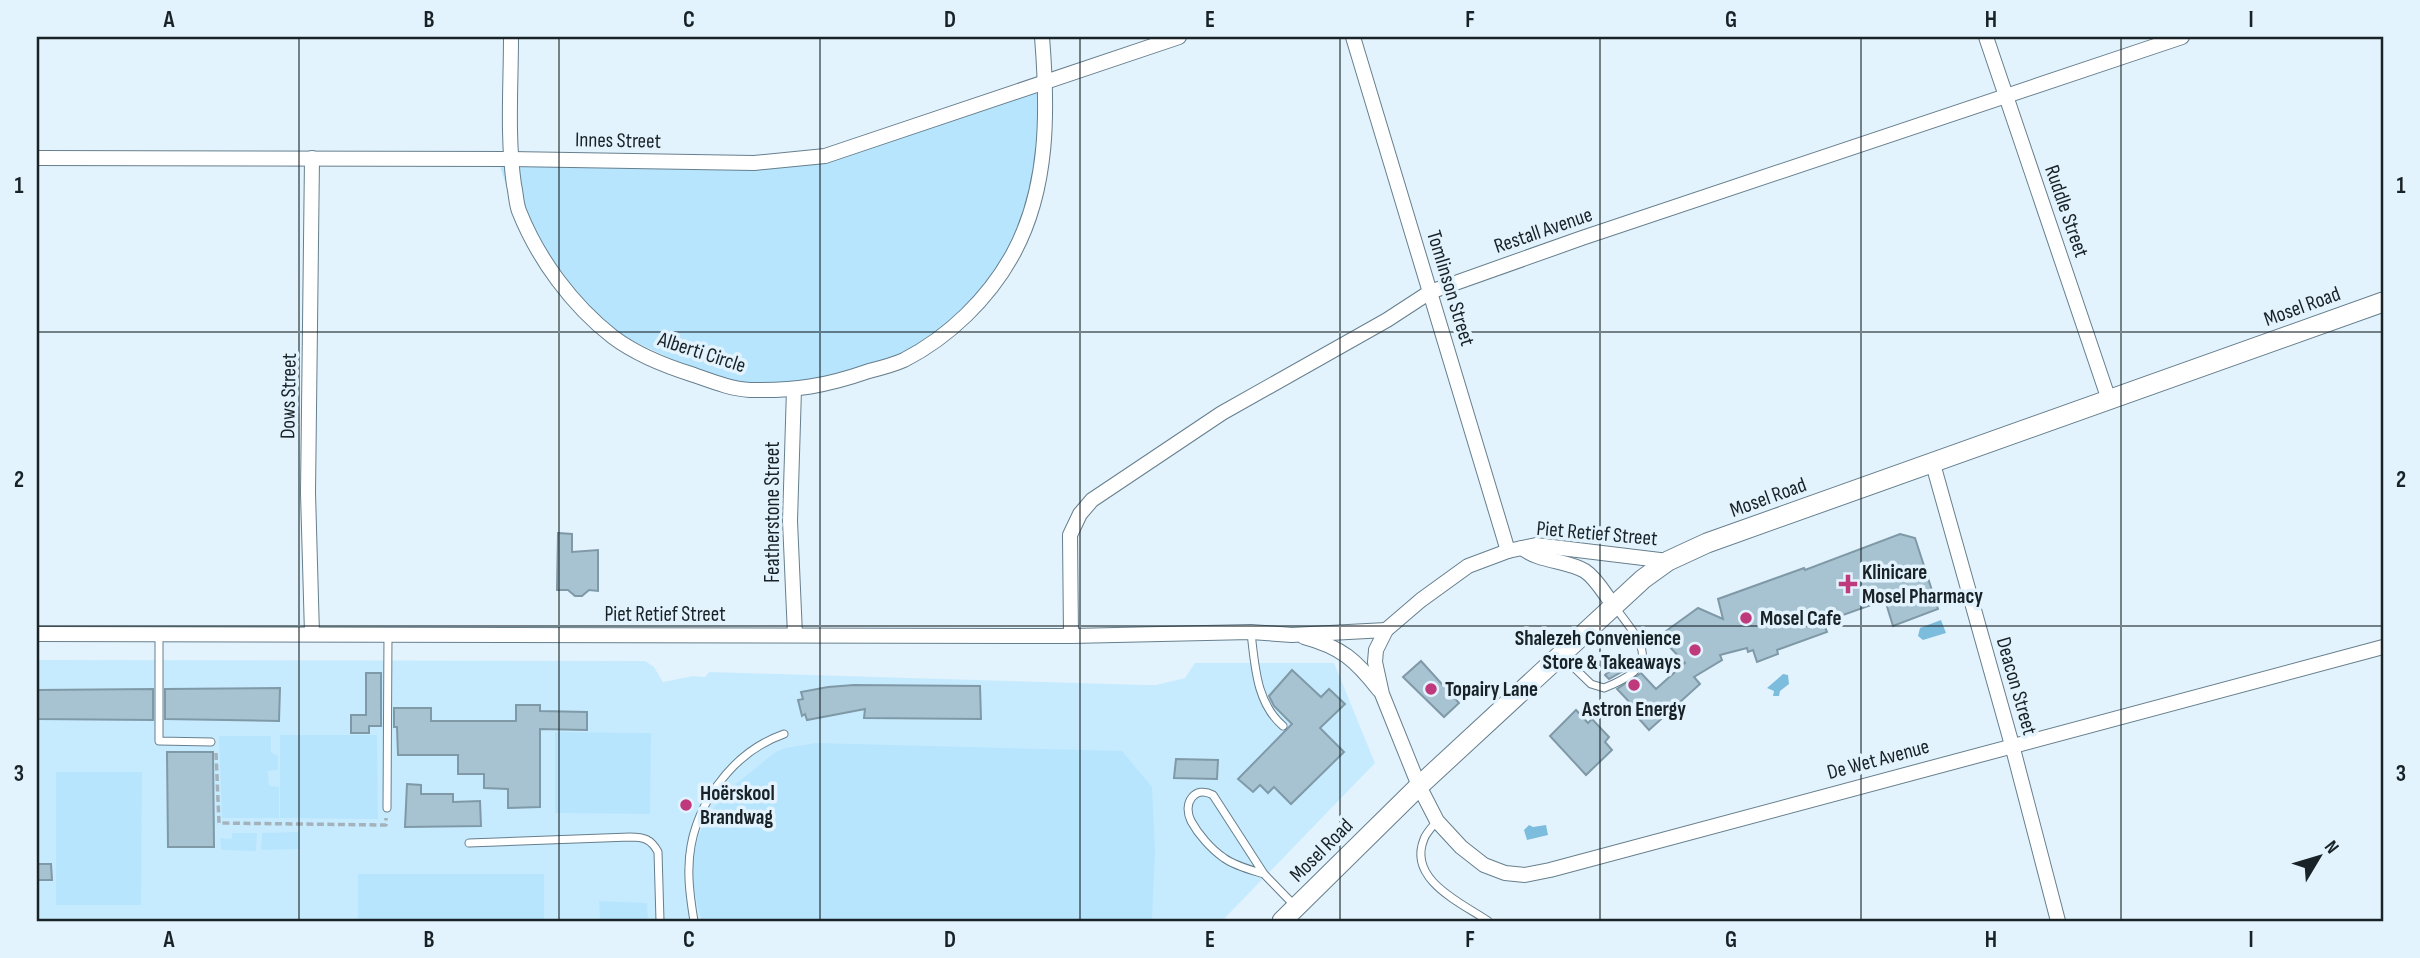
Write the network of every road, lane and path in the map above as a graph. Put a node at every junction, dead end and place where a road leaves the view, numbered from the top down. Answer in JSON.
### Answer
{"nodes":[{"id":1,"x":511,"y":37,"type":"edge"},
{"id":2,"x":1042,"y":37,"type":"edge"},
{"id":3,"x":1179,"y":37,"type":"edge"},
{"id":4,"x":1353,"y":37,"type":"edge"},
{"id":5,"x":1986,"y":37,"type":"edge"},
{"id":6,"x":2182,"y":37,"type":"edge"},
{"id":7,"x":1045,"y":81,"type":"junction"},
{"id":8,"x":2006,"y":96,"type":"junction"},
{"id":9,"x":37,"y":158,"type":"edge"},
{"id":10,"x":312,"y":158,"type":"junction"},
{"id":11,"x":510,"y":159,"type":"junction"},
{"id":12,"x":1430,"y":292,"type":"junction"},
{"id":13,"x":2383,"y":302,"type":"edge"},
{"id":14,"x":794,"y":389,"type":"junction"},
{"id":15,"x":2109,"y":400,"type":"junction"},
{"id":16,"x":1933,"y":464,"type":"junction"},
{"id":17,"x":1515,"y":549,"type":"junction"},
{"id":18,"x":1668,"y":561,"type":"junction"},
{"id":19,"x":1614,"y":606,"type":"junction"},
{"id":20,"x":1386,"y":630,"type":"junction"},
{"id":21,"x":1251,"y":632,"type":"junction"},
{"id":22,"x":37,"y":634,"type":"edge"},
{"id":23,"x":312,"y":634,"type":"junction"},
{"id":24,"x":159,"y":635,"type":"junction"},
{"id":25,"x":388,"y":635,"type":"junction"},
{"id":26,"x":795,"y":635,"type":"junction"},
{"id":27,"x":1292,"y":635,"type":"junction"},
{"id":28,"x":1071,"y":636,"type":"junction"},
{"id":29,"x":2383,"y":647,"type":"edge"},
{"id":30,"x":1561,"y":654,"type":"junction"},
{"id":31,"x":1382,"y":694,"type":"junction"},
{"id":32,"x":1283,"y":726,"type":"dead end"},
{"id":33,"x":784,"y":734,"type":"dead end"},
{"id":34,"x":211,"y":742,"type":"joint"},
{"id":35,"x":2012,"y":745,"type":"junction"},
{"id":36,"x":1419,"y":786,"type":"junction"},
{"id":37,"x":387,"y":808,"type":"joint"},
{"id":38,"x":1437,"y":821,"type":"junction"},
{"id":39,"x":468,"y":843,"type":"dead end"},
{"id":40,"x":1264,"y":874,"type":"junction"},
{"id":41,"x":1297,"y":907,"type":"junction"},
{"id":42,"x":660,"y":921,"type":"edge"},
{"id":43,"x":694,"y":921,"type":"edge"},
{"id":44,"x":1282,"y":921,"type":"edge"},
{"id":45,"x":1488,"y":921,"type":"edge"},
{"id":46,"x":2057,"y":921,"type":"edge"}],
"edges":[{"from":1,"to":11,"type":"street","name":"Alberti Circle"},
{"from":2,"to":7,"type":"street","name":"Alberti Circle"},
{"from":3,"to":7,"type":"street","name":"Innes Street"},
{"from":4,"to":12,"type":"street","name":"Tomlinson Street"},
{"from":5,"to":8,"type":"street","name":"Ruddle Street"},
{"from":6,"to":8,"type":"street","name":"Restall Avenue"},
{"from":7,"to":11,"type":"street","name":"Innes Street"},
{"from":7,"to":14,"type":"street","name":"Alberti Circle"},
{"from":8,"to":12,"type":"street","name":"Restall Avenue"},
{"from":8,"to":15,"type":"street","name":"Ruddle Street"},
{"from":9,"to":10,"type":"street","name":"Innes Street"},
{"from":10,"to":11,"type":"street","name":"Innes Street"},
{"from":10,"to":23,"type":"street","name":"Dows Street"},
{"from":11,"to":14,"type":"street","name":"Alberti Circle"},
{"from":12,"to":17,"type":"street","name":"Tomlinson Street"},
{"from":12,"to":28,"type":"street","name":"Restall Avenue"},
{"from":13,"to":15,"type":"street","name":"Mosel Road"},
{"from":14,"to":26,"type":"street","name":"Featherstone Street"},
{"from":15,"to":16,"type":"street","name":"Mosel Road"},
{"from":16,"to":18,"type":"street","name":"Mosel Road"},
{"from":16,"to":35,"type":"street","name":"Deacon Street"},
{"from":17,"to":18,"type":"street","name":"Piet Retief Street"},
{"from":17,"to":19,"type":"street","name":"Piet Retief Street"},
{"from":17,"to":20,"type":"street","name":"Piet Retief Street"},
{"from":18,"to":19,"type":"street","name":"Mosel Road"},
{"from":19,"to":30,"type":"street","name":"Mosel Road"},
{"from":19,"to":30,"type":"lane"},
{"from":20,"to":27,"type":"street","name":"Piet Retief Street"},
{"from":20,"to":31,"type":"street","name":"Piet Retief Street"},
{"from":21,"to":27,"type":"street","name":"Piet Retief Street"},
{"from":21,"to":28,"type":"street","name":"Piet Retief Street"},
{"from":21,"to":32,"type":"lane"},
{"from":22,"to":24,"type":"street","name":"Piet Retief Street"},
{"from":23,"to":24,"type":"street","name":"Piet Retief Street"},
{"from":23,"to":25,"type":"street","name":"Piet Retief Street"},
{"from":24,"to":34,"type":"lane"},
{"from":25,"to":26,"type":"street","name":"Piet Retief Street"},
{"from":25,"to":37,"type":"lane"},
{"from":26,"to":28,"type":"street","name":"Piet Retief Street"},
{"from":27,"to":31,"type":"street","name":"Piet Retief Street"},
{"from":29,"to":35,"type":"street","name":"De Wet Avenue"},
{"from":30,"to":36,"type":"street","name":"Mosel Road"},
{"from":31,"to":36,"type":"street","name":"Piet Retief Street"},
{"from":33,"to":43,"type":"lane"},
{"from":34,"to":37,"type":"path"},
{"from":35,"to":38,"type":"street","name":"De Wet Avenue"},
{"from":35,"to":46,"type":"street","name":"Deacon Street"},
{"from":36,"to":38,"type":"street","name":"De Wet Avenue"},
{"from":36,"to":41,"type":"street","name":"Mosel Road"},
{"from":38,"to":45,"type":"lane"},
{"from":39,"to":42,"type":"lane"},
{"from":40,"to":40,"type":"lane"},
{"from":40,"to":41,"type":"lane"},
{"from":41,"to":44,"type":"street","name":"Mosel Road"}]}
